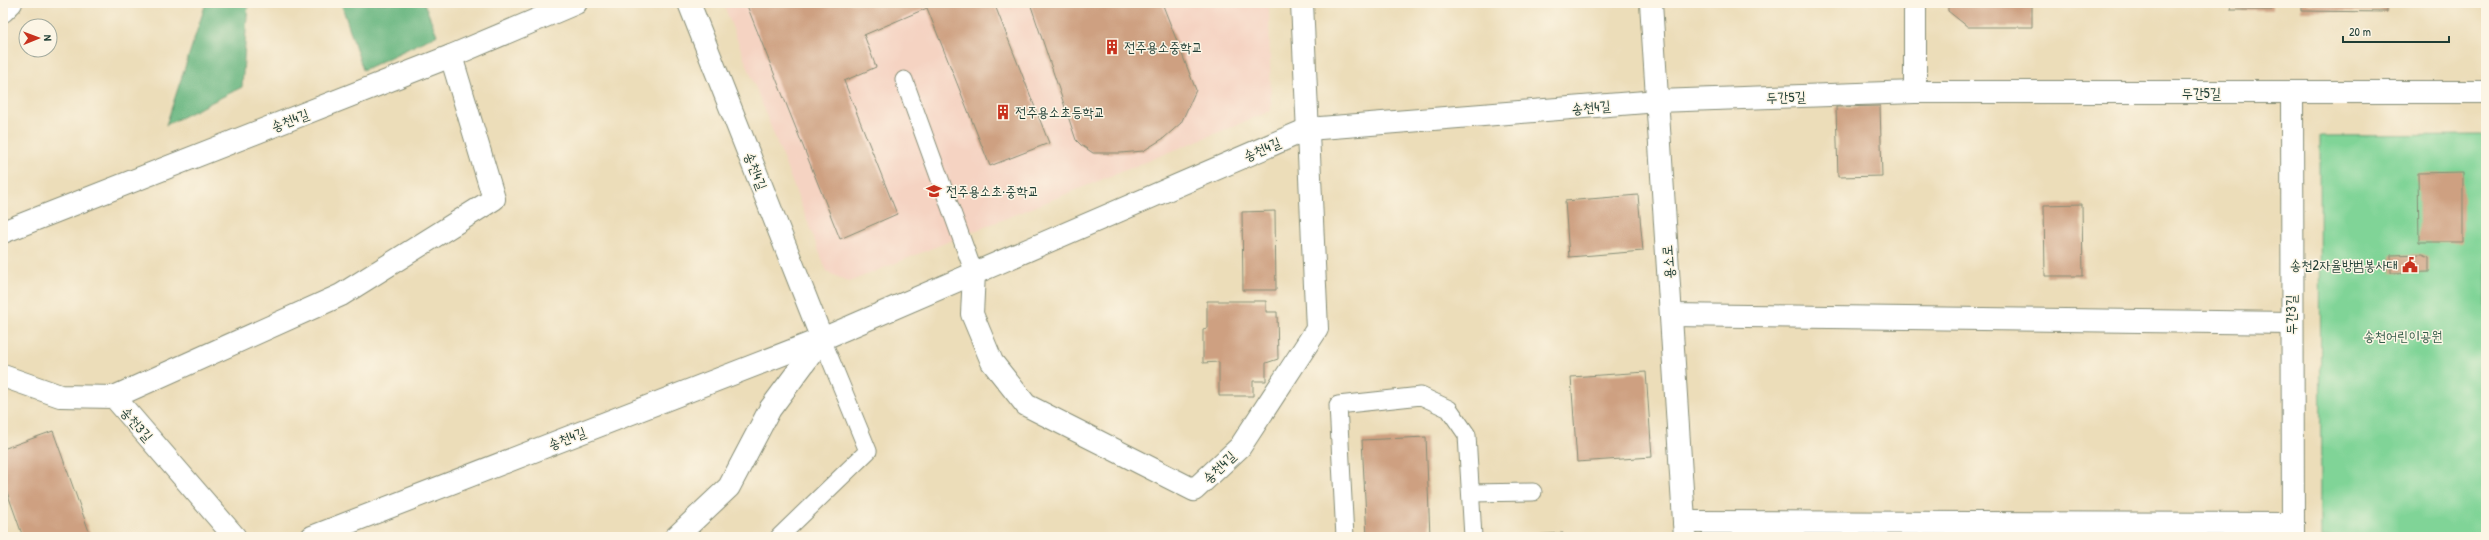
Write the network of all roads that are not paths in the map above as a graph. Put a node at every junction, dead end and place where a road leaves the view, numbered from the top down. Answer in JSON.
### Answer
{"nodes":[{"id":1,"x":11,"y":3,"type":"edge"},
{"id":2,"x":576,"y":3,"type":"edge"},
{"id":3,"x":690,"y":3,"type":"edge"},
{"id":4,"x":1302,"y":3,"type":"edge"},
{"id":5,"x":1651,"y":3,"type":"edge"},
{"id":6,"x":1915,"y":3,"type":"edge"},
{"id":7,"x":3,"y":10,"type":"edge"},
{"id":8,"x":451,"y":56,"type":"junction"},
{"id":9,"x":904,"y":80,"type":"dead end"},
{"id":10,"x":1915,"y":92,"type":"junction"},
{"id":11,"x":2486,"y":92,"type":"edge"},
{"id":12,"x":2292,"y":93,"type":"junction"},
{"id":13,"x":1658,"y":101,"type":"junction"},
{"id":14,"x":1308,"y":129,"type":"junction"},
{"id":15,"x":3,"y":232,"type":"edge"},
{"id":16,"x":974,"y":273,"type":"junction"},
{"id":17,"x":1671,"y":316,"type":"junction"},
{"id":18,"x":2291,"y":323,"type":"junction"},
{"id":19,"x":822,"y":339,"type":"junction"},
{"id":20,"x":3,"y":376,"type":"edge"},
{"id":21,"x":114,"y":398,"type":"junction"},
{"id":22,"x":1533,"y":492,"type":"dead end"},
{"id":23,"x":1471,"y":493,"type":"junction"},
{"id":24,"x":1684,"y":529,"type":"edge"},
{"id":25,"x":2292,"y":531,"type":"edge"},
{"id":26,"x":235,"y":537,"type":"edge"},
{"id":27,"x":312,"y":537,"type":"edge"},
{"id":28,"x":676,"y":537,"type":"edge"},
{"id":29,"x":779,"y":537,"type":"edge"},
{"id":30,"x":1345,"y":537,"type":"edge"},
{"id":31,"x":1473,"y":537,"type":"edge"}],
"edges":[{"from":1,"to":7,"type":"street"},
{"from":2,"to":8,"type":"street","name":"송천4길"},
{"from":3,"to":19,"type":"street","name":"송천4길"},
{"from":4,"to":14,"type":"street"},
{"from":5,"to":13,"type":"street","name":"용소로"},
{"from":6,"to":10,"type":"street"},
{"from":8,"to":15,"type":"street","name":"송천4길"},
{"from":8,"to":21,"type":"street"},
{"from":9,"to":16,"type":"lane"},
{"from":10,"to":12,"type":"street","name":"두간5길"},
{"from":10,"to":13,"type":"street","name":"두간5길"},
{"from":11,"to":12,"type":"street","name":"두간5길"},
{"from":12,"to":18,"type":"street","name":"두간3길"},
{"from":13,"to":14,"type":"street","name":"송천4길"},
{"from":13,"to":17,"type":"street","name":"용소로"},
{"from":14,"to":16,"type":"street","name":"송천4길"},
{"from":14,"to":16,"type":"street","name":"송천4길"},
{"from":16,"to":19,"type":"street","name":"송천4길"},
{"from":17,"to":18,"type":"street"},
{"from":17,"to":24,"type":"street","name":"용소로"},
{"from":18,"to":25,"type":"street","name":"두간3길"},
{"from":19,"to":27,"type":"street","name":"송천4길"},
{"from":19,"to":28,"type":"street","name":"송천4길"},
{"from":19,"to":29,"type":"lane"},
{"from":20,"to":21,"type":"street","name":"송천3길"},
{"from":21,"to":26,"type":"street","name":"송천3길"},
{"from":22,"to":23,"type":"lane"},
{"from":23,"to":30,"type":"lane"},
{"from":23,"to":31,"type":"lane"},
{"from":24,"to":25,"type":"street","name":"용소로"}]}
